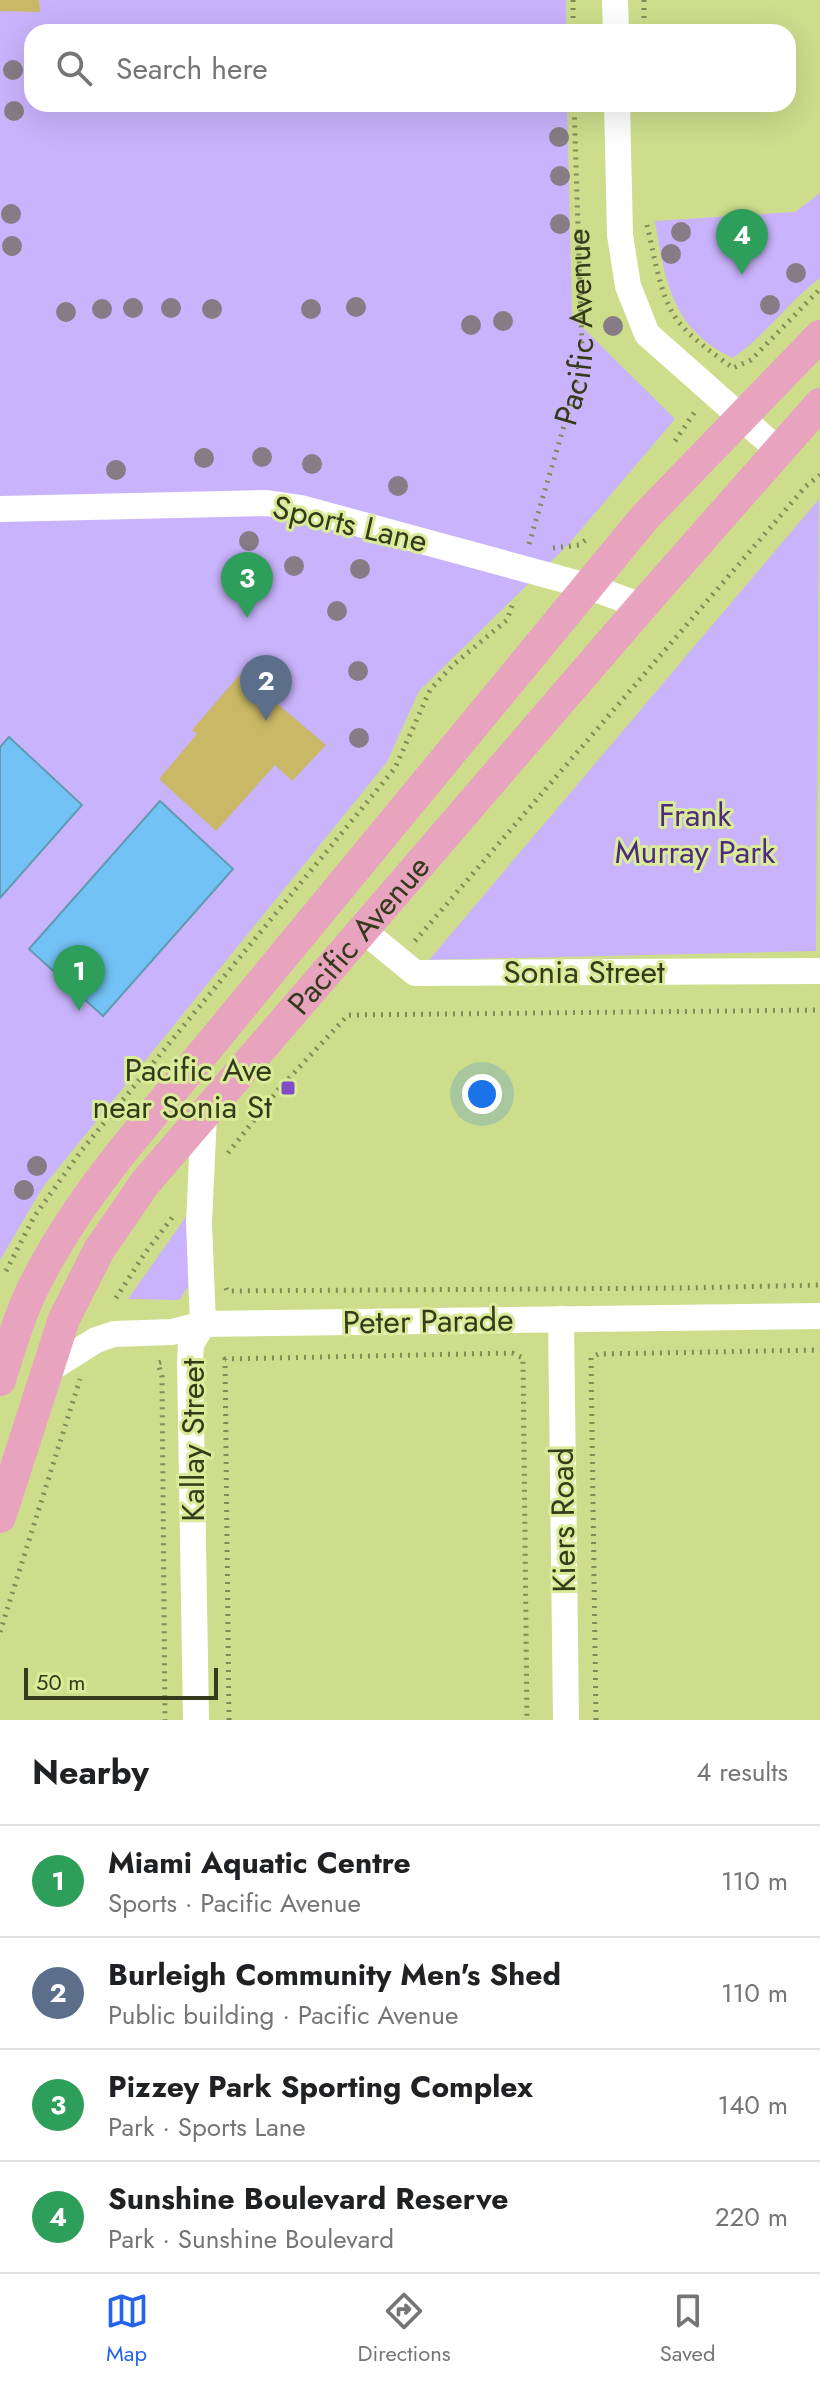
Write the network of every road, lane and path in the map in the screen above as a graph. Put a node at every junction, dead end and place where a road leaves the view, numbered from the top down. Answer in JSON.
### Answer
{"nodes":[{"id":1,"x":573,"y":0,"type":"edge"},
{"id":2,"x":615,"y":0,"type":"edge"},
{"id":3,"x":644,"y":0,"type":"edge"},
{"id":4,"x":573,"y":24,"type":"edge"},
{"id":5,"x":616,"y":24,"type":"edge"},
{"id":6,"x":644,"y":24,"type":"edge"},
{"id":7,"x":574,"y":112,"type":"edge"},
{"id":8,"x":617,"y":112,"type":"edge"},
{"id":9,"x":647,"y":223,"type":"dead end"},
{"id":10,"x":820,"y":289,"type":"edge"},
{"id":11,"x":820,"y":336,"type":"edge"},
{"id":12,"x":820,"y":404,"type":"edge"},
{"id":13,"x":696,"y":410,"type":"dead end"},
{"id":14,"x":739,"y":417,"type":"junction"},
{"id":15,"x":670,"y":447,"type":"dead end"},
{"id":16,"x":779,"y":451,"type":"junction"},
{"id":17,"x":820,"y":475,"type":"edge"},
{"id":18,"x":0,"y":509,"type":"edge"},
{"id":19,"x":600,"y":529,"type":"dead end"},
{"id":20,"x":587,"y":586,"type":"junction"},
{"id":21,"x":514,"y":600,"type":"dead end"},
{"id":22,"x":642,"y":606,"type":"junction"},
{"id":23,"x":364,"y":931,"type":"junction"},
{"id":24,"x":414,"y":941,"type":"dead end"},
{"id":25,"x":820,"y":971,"type":"edge"},
{"id":26,"x":820,"y":1010,"type":"edge"},
{"id":27,"x":204,"y":1114,"type":"junction"},
{"id":28,"x":222,"y":1160,"type":"dead end"},
{"id":29,"x":183,"y":1203,"type":"dead end"},
{"id":30,"x":6,"y":1271,"type":"dead end"},
{"id":31,"x":820,"y":1285,"type":"edge"},
{"id":32,"x":227,"y":1291,"type":"dead end"},
{"id":33,"x":116,"y":1298,"type":"dead end"},
{"id":34,"x":24,"y":1309,"type":"junction"},
{"id":35,"x":820,"y":1316,"type":"edge"},
{"id":36,"x":64,"y":1319,"type":"junction"},
{"id":37,"x":561,"y":1319,"type":"junction"},
{"id":38,"x":203,"y":1324,"type":"junction"},
{"id":39,"x":820,"y":1350,"type":"edge"},
{"id":40,"x":523,"y":1358,"type":"joint"},
{"id":41,"x":225,"y":1359,"type":"joint"},
{"id":42,"x":161,"y":1362,"type":"dead end"},
{"id":43,"x":83,"y":1370,"type":"dead end"},
{"id":44,"x":47,"y":1371,"type":"junction"},
{"id":45,"x":0,"y":1380,"type":"edge"},
{"id":46,"x":0,"y":1517,"type":"edge"},
{"id":47,"x":0,"y":1632,"type":"edge"},
{"id":48,"x":165,"y":1720,"type":"edge"},
{"id":49,"x":196,"y":1720,"type":"edge"},
{"id":50,"x":229,"y":1720,"type":"edge"},
{"id":51,"x":527,"y":1720,"type":"edge"},
{"id":52,"x":566,"y":1720,"type":"edge"},
{"id":53,"x":596,"y":1720,"type":"edge"}],
"edges":[{"from":1,"to":4,"type":"path"},
{"from":2,"to":5,"type":"street"},
{"from":3,"to":6,"type":"path"},
{"from":7,"to":19,"type":"path","name":"Pacific Avenue"},
{"from":8,"to":14,"type":"street","name":"Pacific Avenue"},
{"from":9,"to":10,"type":"path"},
{"from":11,"to":14,"type":"main road"},
{"from":12,"to":16,"type":"main road"},
{"from":13,"to":15,"type":"path"},
{"from":14,"to":16,"type":"street","name":"Pacific Avenue"},
{"from":14,"to":20,"type":"main road","name":"Pacific Avenue"},
{"from":16,"to":22,"type":"main road","name":"Pacific Avenue"},
{"from":17,"to":24,"type":"path","name":"Pacific Avenue"},
{"from":18,"to":20,"type":"street","name":"Sports Lane"},
{"from":20,"to":22,"type":"street","name":"Sports Lane"},
{"from":20,"to":34,"type":"main road","name":"Pacific Avenue"},
{"from":21,"to":30,"type":"path"},
{"from":22,"to":23,"type":"main road","name":"Pacific Avenue"},
{"from":23,"to":25,"type":"street","name":"Sonia Street"},
{"from":23,"to":27,"type":"main road","name":"Pacific Avenue"},
{"from":26,"to":28,"type":"path","name":"Pacific Avenue"},
{"from":27,"to":36,"type":"main road","name":"Pacific Avenue"},
{"from":27,"to":38,"type":"street","name":"Kallay Street"},
{"from":29,"to":33,"type":"path"},
{"from":31,"to":32,"type":"path","name":"Peter Parade"},
{"from":34,"to":36,"type":"main road"},
{"from":34,"to":45,"type":"main road","name":"Pacific Avenue"},
{"from":35,"to":37,"type":"street","name":"Peter Parade"},
{"from":36,"to":44,"type":"main road","name":"Pacific Avenue"},
{"from":37,"to":38,"type":"street","name":"Peter Parade"},
{"from":37,"to":52,"type":"street","name":"Kiers Road"},
{"from":38,"to":44,"type":"street","name":"Peter Parade"},
{"from":38,"to":49,"type":"street","name":"Kallay Street"},
{"from":39,"to":53,"type":"path","name":"Kiers Road"},
{"from":40,"to":41,"type":"path","name":"Peter Parade"},
{"from":40,"to":51,"type":"path","name":"Kiers Road"},
{"from":41,"to":50,"type":"path","name":"Kallay Street"},
{"from":42,"to":48,"type":"path","name":"Kallay Street"},
{"from":43,"to":47,"type":"path"},
{"from":44,"to":46,"type":"main road","name":"Pacific Avenue"}]}
